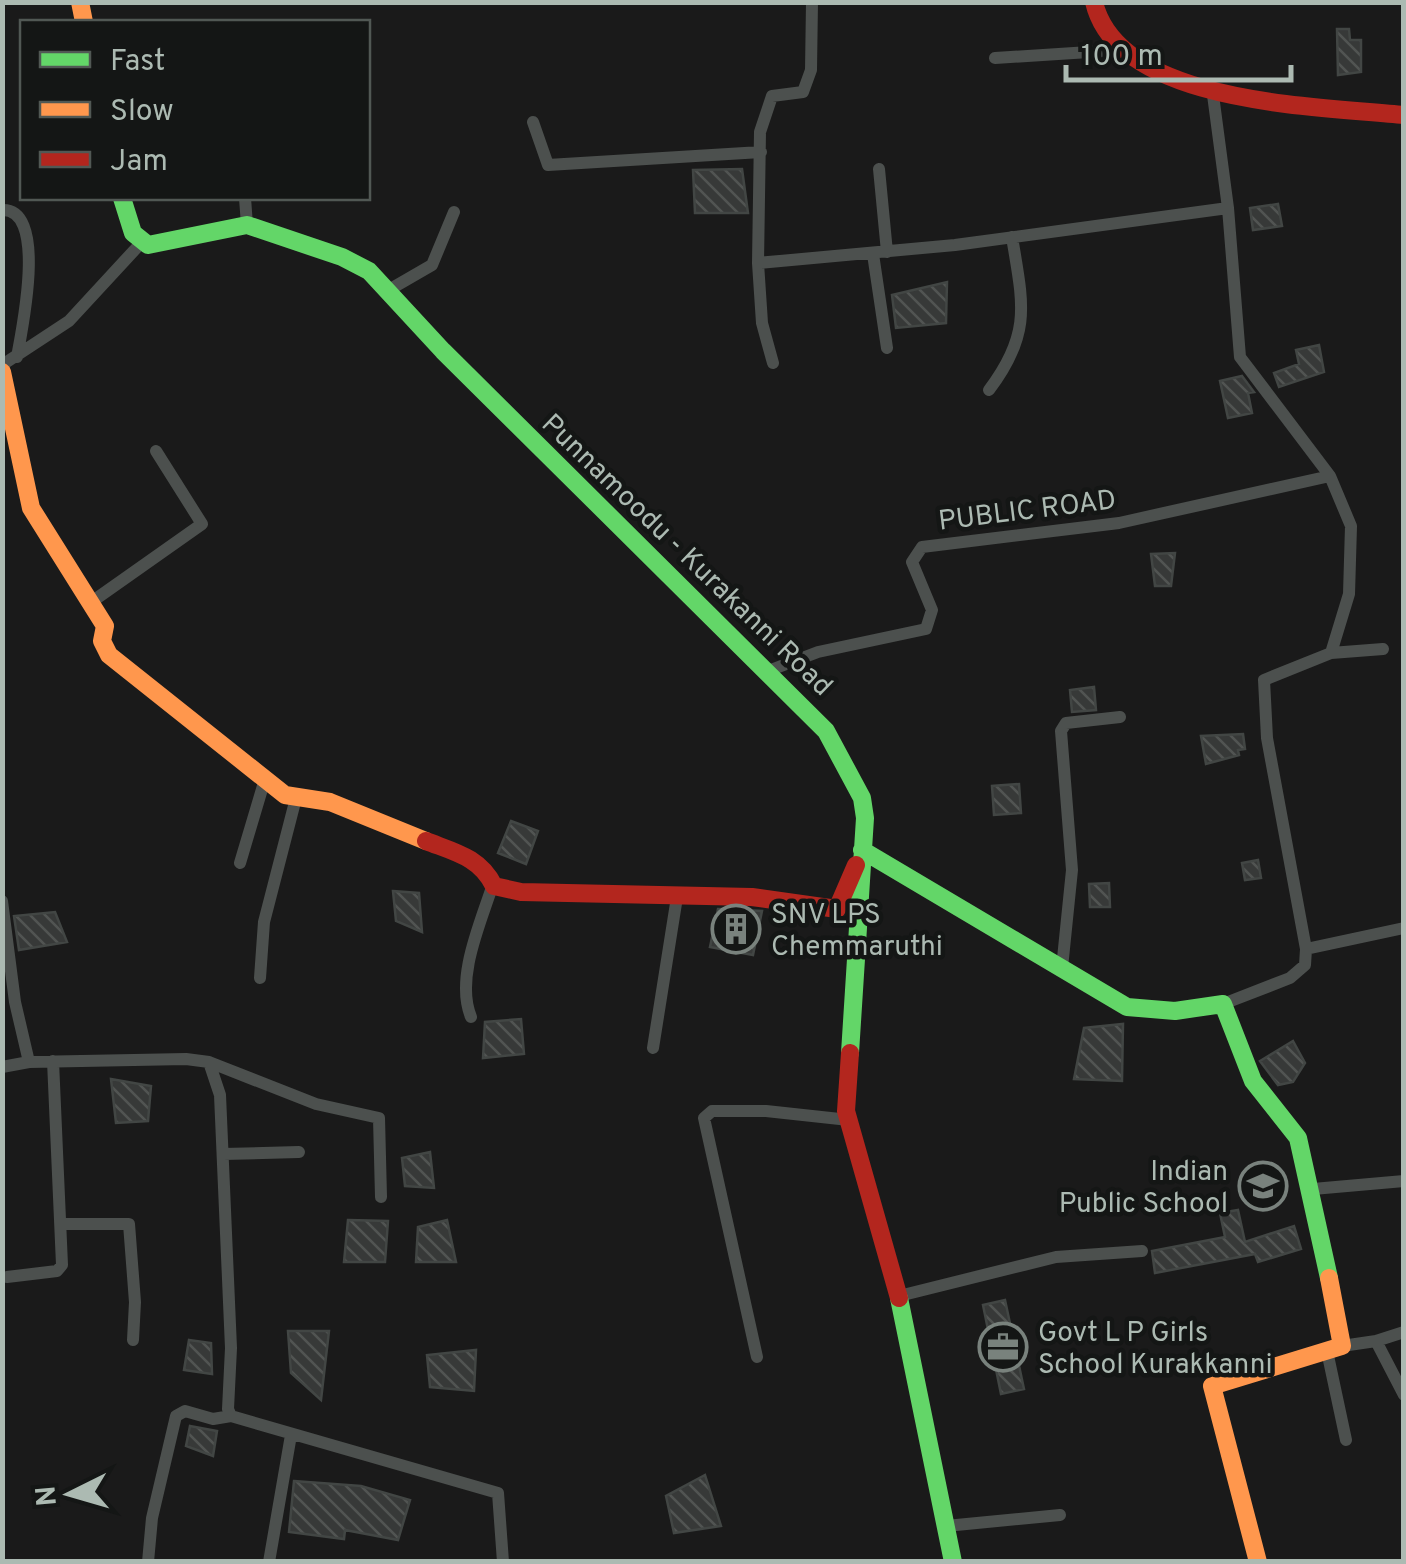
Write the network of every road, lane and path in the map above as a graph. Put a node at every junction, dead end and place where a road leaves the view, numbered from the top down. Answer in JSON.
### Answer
{"nodes":[{"id":1,"x":812,"y":2,"type":"edge"},
{"id":2,"x":1094,"y":2,"type":"edge"},
{"id":3,"x":1120,"y":50,"type":"junction"},
{"id":4,"x":995,"y":58,"type":"dead end"},
{"id":5,"x":1213,"y":96,"type":"junction"},
{"id":6,"x":1404,"y":114,"type":"edge"},
{"id":7,"x":533,"y":122,"type":"dead end"},
{"id":8,"x":761,"y":152,"type":"junction"},
{"id":9,"x":879,"y":169,"type":"dead end"},
{"id":10,"x":123,"y":200,"type":"edge"},
{"id":11,"x":245,"y":200,"type":"edge"},
{"id":12,"x":1228,"y":208,"type":"junction"},
{"id":13,"x":2,"y":210,"type":"edge"},
{"id":14,"x":454,"y":212,"type":"dead end"},
{"id":15,"x":247,"y":225,"type":"junction"},
{"id":16,"x":1012,"y":238,"type":"junction"},
{"id":17,"x":141,"y":242,"type":"junction"},
{"id":18,"x":880,"y":253,"type":"junction"},
{"id":19,"x":758,"y":264,"type":"junction"},
{"id":20,"x":387,"y":291,"type":"junction"},
{"id":21,"x":887,"y":348,"type":"dead end"},
{"id":22,"x":17,"y":357,"type":"junction"},
{"id":23,"x":773,"y":364,"type":"dead end"},
{"id":24,"x":2,"y":368,"type":"edge"},
{"id":25,"x":989,"y":390,"type":"dead end"},
{"id":26,"x":156,"y":450,"type":"dead end"},
{"id":27,"x":1330,"y":476,"type":"junction"},
{"id":28,"x":90,"y":603,"type":"junction"},
{"id":29,"x":1384,"y":649,"type":"dead end"},
{"id":30,"x":1330,"y":653,"type":"junction"},
{"id":31,"x":768,"y":671,"type":"junction"},
{"id":32,"x":1120,"y":717,"type":"dead end"},
{"id":33,"x":265,"y":779,"type":"junction"},
{"id":34,"x":296,"y":798,"type":"junction"},
{"id":35,"x":862,"y":850,"type":"junction"},
{"id":36,"x":240,"y":864,"type":"dead end"},
{"id":37,"x":492,"y":884,"type":"junction"},
{"id":38,"x":677,"y":897,"type":"junction"},
{"id":39,"x":2,"y":901,"type":"edge"},
{"id":40,"x":1404,"y":928,"type":"edge"},
{"id":41,"x":1306,"y":948,"type":"junction"},
{"id":42,"x":1062,"y":968,"type":"junction"},
{"id":43,"x":260,"y":978,"type":"dead end"},
{"id":44,"x":1223,"y":1004,"type":"junction"},
{"id":45,"x":470,"y":1018,"type":"dead end"},
{"id":46,"x":652,"y":1048,"type":"dead end"},
{"id":47,"x":29,"y":1062,"type":"junction"},
{"id":48,"x":53,"y":1062,"type":"junction"},
{"id":49,"x":210,"y":1062,"type":"junction"},
{"id":50,"x":2,"y":1067,"type":"edge"},
{"id":51,"x":849,"y":1120,"type":"junction"},
{"id":52,"x":299,"y":1152,"type":"dead end"},
{"id":53,"x":222,"y":1154,"type":"junction"},
{"id":54,"x":1404,"y":1180,"type":"edge"},
{"id":55,"x":1313,"y":1189,"type":"junction"},
{"id":56,"x":381,"y":1197,"type":"dead end"},
{"id":57,"x":62,"y":1224,"type":"junction"},
{"id":58,"x":1142,"y":1251,"type":"dead end"},
{"id":59,"x":7,"y":1277,"type":"dead end"},
{"id":60,"x":899,"y":1296,"type":"junction"},
{"id":61,"x":1401,"y":1335,"type":"edge"},
{"id":62,"x":133,"y":1340,"type":"dead end"},
{"id":63,"x":1376,"y":1341,"type":"junction"},
{"id":64,"x":1334,"y":1349,"type":"junction"},
{"id":65,"x":757,"y":1357,"type":"dead end"},
{"id":66,"x":1404,"y":1395,"type":"edge"},
{"id":67,"x":232,"y":1416,"type":"junction"},
{"id":68,"x":291,"y":1435,"type":"junction"},
{"id":69,"x":1346,"y":1440,"type":"dead end"},
{"id":70,"x":1060,"y":1515,"type":"dead end"},
{"id":71,"x":946,"y":1526,"type":"junction"},
{"id":72,"x":148,"y":1562,"type":"edge"},
{"id":73,"x":270,"y":1562,"type":"edge"},
{"id":74,"x":503,"y":1562,"type":"edge"},
{"id":75,"x":952,"y":1562,"type":"edge"},
{"id":76,"x":1258,"y":1562,"type":"edge"}],
"edges":[{"from":1,"to":8,"type":"street"},
{"from":2,"to":3,"type":"street"},
{"from":3,"to":4,"type":"street"},
{"from":3,"to":5,"type":"street"},
{"from":5,"to":6,"type":"street"},
{"from":5,"to":12,"type":"street"},
{"from":7,"to":8,"type":"street"},
{"from":8,"to":19,"type":"street"},
{"from":9,"to":18,"type":"street"},
{"from":10,"to":17,"type":"street"},
{"from":11,"to":15,"type":"street"},
{"from":12,"to":16,"type":"street"},
{"from":12,"to":27,"type":"street"},
{"from":13,"to":22,"type":"street"},
{"from":14,"to":20,"type":"street"},
{"from":15,"to":17,"type":"street"},
{"from":15,"to":20,"type":"street","name":"Punnamoodu - Kurakanni Road"},
{"from":16,"to":18,"type":"street"},
{"from":16,"to":25,"type":"street"},
{"from":17,"to":22,"type":"street"},
{"from":18,"to":19,"type":"street"},
{"from":18,"to":21,"type":"street"},
{"from":19,"to":23,"type":"street"},
{"from":20,"to":31,"type":"street","name":"Punnamoodu - Kurakanni Road"},
{"from":22,"to":24,"type":"street"},
{"from":24,"to":28,"type":"street"},
{"from":26,"to":28,"type":"street"},
{"from":27,"to":30,"type":"street"},
{"from":27,"to":31,"type":"street","name":"PUBLIC ROAD"},
{"from":28,"to":33,"type":"street"},
{"from":29,"to":30,"type":"street"},
{"from":30,"to":41,"type":"street"},
{"from":31,"to":35,"type":"street","name":"Punnamoodu - Kurakanni Road"},
{"from":32,"to":42,"type":"street"},
{"from":33,"to":34,"type":"street"},
{"from":33,"to":36,"type":"street"},
{"from":34,"to":37,"type":"street"},
{"from":34,"to":43,"type":"street"},
{"from":35,"to":38,"type":"street"},
{"from":35,"to":42,"type":"street"},
{"from":35,"to":51,"type":"street","name":"Punnamoodu - Kurakanni Road"},
{"from":37,"to":38,"type":"street"},
{"from":37,"to":45,"type":"street"},
{"from":38,"to":46,"type":"street"},
{"from":39,"to":47,"type":"street"},
{"from":40,"to":41,"type":"street"},
{"from":41,"to":44,"type":"street"},
{"from":42,"to":44,"type":"street"},
{"from":44,"to":55,"type":"street"},
{"from":47,"to":48,"type":"street"},
{"from":47,"to":50,"type":"street"},
{"from":48,"to":49,"type":"street"},
{"from":48,"to":57,"type":"street"},
{"from":49,"to":53,"type":"street"},
{"from":49,"to":56,"type":"street"},
{"from":51,"to":60,"type":"street","name":"Punnamoodu - Kurakanni Road"},
{"from":51,"to":65,"type":"street"},
{"from":52,"to":53,"type":"street"},
{"from":53,"to":67,"type":"street"},
{"from":54,"to":55,"type":"street"},
{"from":55,"to":64,"type":"street"},
{"from":57,"to":59,"type":"street"},
{"from":57,"to":62,"type":"street"},
{"from":58,"to":60,"type":"street"},
{"from":60,"to":71,"type":"street","name":"Punnamoodu - Kurakanni Road"},
{"from":61,"to":63,"type":"street"},
{"from":63,"to":64,"type":"street"},
{"from":63,"to":66,"type":"street"},
{"from":64,"to":69,"type":"street"},
{"from":64,"to":76,"type":"street"},
{"from":67,"to":68,"type":"street"},
{"from":67,"to":72,"type":"street"},
{"from":68,"to":73,"type":"street"},
{"from":68,"to":74,"type":"street"},
{"from":70,"to":71,"type":"street"},
{"from":71,"to":75,"type":"street","name":"Punnamoodu - Kurakanni Road"}]}
